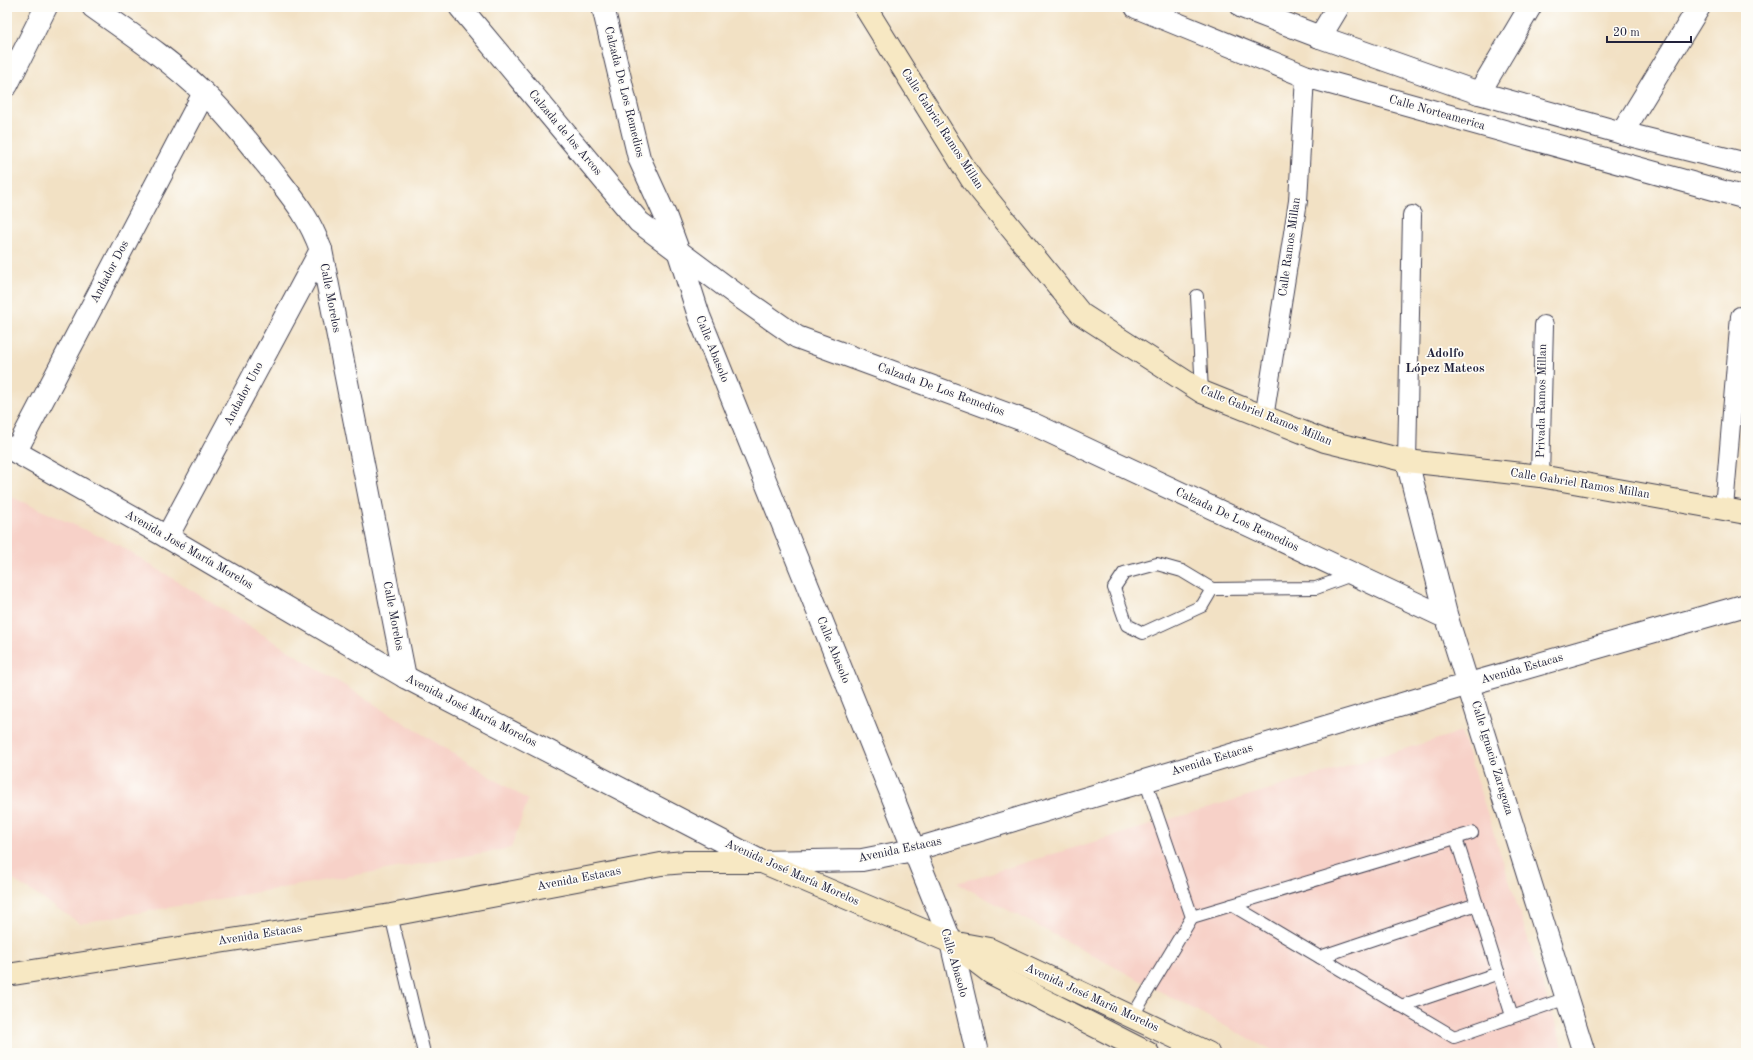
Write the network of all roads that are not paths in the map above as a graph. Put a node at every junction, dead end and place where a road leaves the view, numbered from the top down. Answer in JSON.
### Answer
{"nodes":[{"id":1,"x":46,"y":7,"type":"edge"},
{"id":2,"x":93,"y":7,"type":"edge"},
{"id":3,"x":460,"y":7,"type":"edge"},
{"id":4,"x":603,"y":7,"type":"edge"},
{"id":5,"x":865,"y":7,"type":"edge"},
{"id":6,"x":1136,"y":7,"type":"edge"},
{"id":7,"x":1242,"y":7,"type":"edge"},
{"id":8,"x":1338,"y":7,"type":"edge"},
{"id":9,"x":1530,"y":7,"type":"edge"},
{"id":10,"x":1700,"y":7,"type":"edge"},
{"id":11,"x":1320,"y":38,"type":"junction"},
{"id":12,"x":1305,"y":76,"type":"junction"},
{"id":13,"x":7,"y":85,"type":"edge"},
{"id":14,"x":204,"y":92,"type":"junction"},
{"id":15,"x":1479,"y":93,"type":"junction"},
{"id":16,"x":1622,"y":133,"type":"junction"},
{"id":17,"x":1746,"y":164,"type":"edge"},
{"id":18,"x":1746,"y":198,"type":"edge"},
{"id":19,"x":1412,"y":215,"type":"dead end"},
{"id":20,"x":321,"y":250,"type":"junction"},
{"id":21,"x":678,"y":250,"type":"junction"},
{"id":22,"x":1197,"y":296,"type":"dead end"},
{"id":23,"x":1740,"y":316,"type":"dead end"},
{"id":24,"x":1544,"y":325,"type":"dead end"},
{"id":25,"x":1202,"y":392,"type":"junction"},
{"id":26,"x":1264,"y":418,"type":"junction"},
{"id":27,"x":12,"y":449,"type":"edge"},
{"id":28,"x":1408,"y":461,"type":"junction"},
{"id":29,"x":1540,"y":476,"type":"junction"},
{"id":30,"x":1724,"y":508,"type":"junction"},
{"id":31,"x":1746,"y":513,"type":"edge"},
{"id":32,"x":167,"y":537,"type":"junction"},
{"id":33,"x":1354,"y":574,"type":"junction"},
{"id":34,"x":1212,"y":589,"type":"junction"},
{"id":35,"x":1746,"y":605,"type":"edge"},
{"id":36,"x":1447,"y":618,"type":"junction"},
{"id":37,"x":404,"y":677,"type":"junction"},
{"id":38,"x":1469,"y":684,"type":"junction"},
{"id":39,"x":1146,"y":780,"type":"junction"},
{"id":40,"x":1472,"y":833,"type":"dead end"},
{"id":41,"x":1456,"y":838,"type":"junction"},
{"id":42,"x":913,"y":850,"type":"junction"},
{"id":43,"x":762,"y":862,"type":"junction"},
{"id":44,"x":1477,"y":904,"type":"junction"},
{"id":45,"x":1232,"y":905,"type":"junction"},
{"id":46,"x":391,"y":915,"type":"junction"},
{"id":47,"x":1192,"y":917,"type":"junction"},
{"id":48,"x":951,"y":942,"type":"junction"},
{"id":49,"x":1320,"y":957,"type":"junction"},
{"id":50,"x":1499,"y":973,"type":"junction"},
{"id":51,"x":7,"y":976,"type":"edge"},
{"id":52,"x":1567,"y":998,"type":"junction"},
{"id":53,"x":1401,"y":1006,"type":"junction"},
{"id":54,"x":1512,"y":1016,"type":"junction"},
{"id":55,"x":1132,"y":1017,"type":"junction"},
{"id":56,"x":424,"y":1053,"type":"edge"},
{"id":57,"x":977,"y":1053,"type":"edge"},
{"id":58,"x":1148,"y":1053,"type":"edge"},
{"id":59,"x":1208,"y":1053,"type":"edge"},
{"id":60,"x":1584,"y":1053,"type":"edge"}],
"edges":[{"from":1,"to":13,"type":"street"},
{"from":2,"to":14,"type":"street","name":"Calle Morelos"},
{"from":3,"to":21,"type":"street","name":"Calzada de los Arcos"},
{"from":4,"to":21,"type":"street","name":"Calzada De Los Remedios"},
{"from":5,"to":25,"type":"main road","name":"Calle Gabriel Ramos Millan"},
{"from":6,"to":12,"type":"street","name":"Calle Norteamerica"},
{"from":7,"to":11,"type":"street"},
{"from":8,"to":11,"type":"street"},
{"from":9,"to":15,"type":"street"},
{"from":10,"to":16,"type":"street"},
{"from":11,"to":15,"type":"street"},
{"from":12,"to":18,"type":"street","name":"Calle Norteamerica"},
{"from":12,"to":26,"type":"street","name":"Calle Ramos Millan"},
{"from":14,"to":20,"type":"street","name":"Calle Morelos"},
{"from":14,"to":27,"type":"street","name":"Andador Dos"},
{"from":15,"to":16,"type":"street"},
{"from":16,"to":17,"type":"street"},
{"from":19,"to":28,"type":"street"},
{"from":20,"to":32,"type":"street","name":"Andador Uno"},
{"from":20,"to":37,"type":"street","name":"Calle Morelos"},
{"from":21,"to":33,"type":"street","name":"Calzada De Los Remedios"},
{"from":21,"to":42,"type":"street","name":"Calle Abasolo"},
{"from":22,"to":25,"type":"lane"},
{"from":23,"to":30,"type":"street"},
{"from":24,"to":29,"type":"street","name":"Privada Ramos Millan"},
{"from":25,"to":26,"type":"main road","name":"Calle Gabriel Ramos Millan"},
{"from":26,"to":28,"type":"main road","name":"Calle Gabriel Ramos Millan"},
{"from":27,"to":32,"type":"street","name":"Avenida José María Morelos"},
{"from":28,"to":29,"type":"main road","name":"Calle Gabriel Ramos Millan"},
{"from":28,"to":36,"type":"street","name":"Calle Ignacio Zaragoza"},
{"from":29,"to":30,"type":"main road","name":"Calle Gabriel Ramos Millan"},
{"from":30,"to":31,"type":"main road","name":"Calle Gabriel Ramos Millan"},
{"from":32,"to":37,"type":"street","name":"Avenida José María Morelos"},
{"from":33,"to":34,"type":"lane"},
{"from":33,"to":36,"type":"street","name":"Calzada De Los Remedios"},
{"from":34,"to":34,"type":"lane"},
{"from":35,"to":38,"type":"street","name":"Avenida Estacas"},
{"from":36,"to":38,"type":"street","name":"Calle Ignacio Zaragoza"},
{"from":37,"to":43,"type":"street","name":"Avenida José María Morelos"},
{"from":38,"to":39,"type":"street","name":"Avenida Estacas"},
{"from":38,"to":52,"type":"street","name":"Calle Ignacio Zaragoza"},
{"from":39,"to":42,"type":"street","name":"Avenida Estacas"},
{"from":39,"to":47,"type":"lane"},
{"from":40,"to":41,"type":"lane"},
{"from":41,"to":44,"type":"lane"},
{"from":41,"to":45,"type":"lane"},
{"from":42,"to":43,"type":"street","name":"Avenida Estacas"},
{"from":42,"to":48,"type":"street","name":"Calle Abasolo"},
{"from":43,"to":46,"type":"main road","name":"Avenida Estacas"},
{"from":43,"to":48,"type":"main road","name":"Avenida José María Morelos"},
{"from":44,"to":49,"type":"lane"},
{"from":44,"to":50,"type":"lane"},
{"from":45,"to":47,"type":"lane"},
{"from":45,"to":49,"type":"lane"},
{"from":46,"to":51,"type":"main road","name":"Avenida Estacas"},
{"from":46,"to":56,"type":"lane"},
{"from":47,"to":55,"type":"lane"},
{"from":48,"to":55,"type":"main road","name":"Avenida José María Morelos"},
{"from":48,"to":57,"type":"street","name":"Calle Abasolo"},
{"from":48,"to":58,"type":"main road","name":"Avenida José María Morelos"},
{"from":49,"to":53,"type":"lane"},
{"from":50,"to":53,"type":"lane"},
{"from":50,"to":54,"type":"lane"},
{"from":52,"to":54,"type":"lane"},
{"from":52,"to":60,"type":"street","name":"Calle Ignacio Zaragoza"},
{"from":53,"to":54,"type":"lane"},
{"from":55,"to":59,"type":"main road","name":"Avenida José María Morelos"}]}
